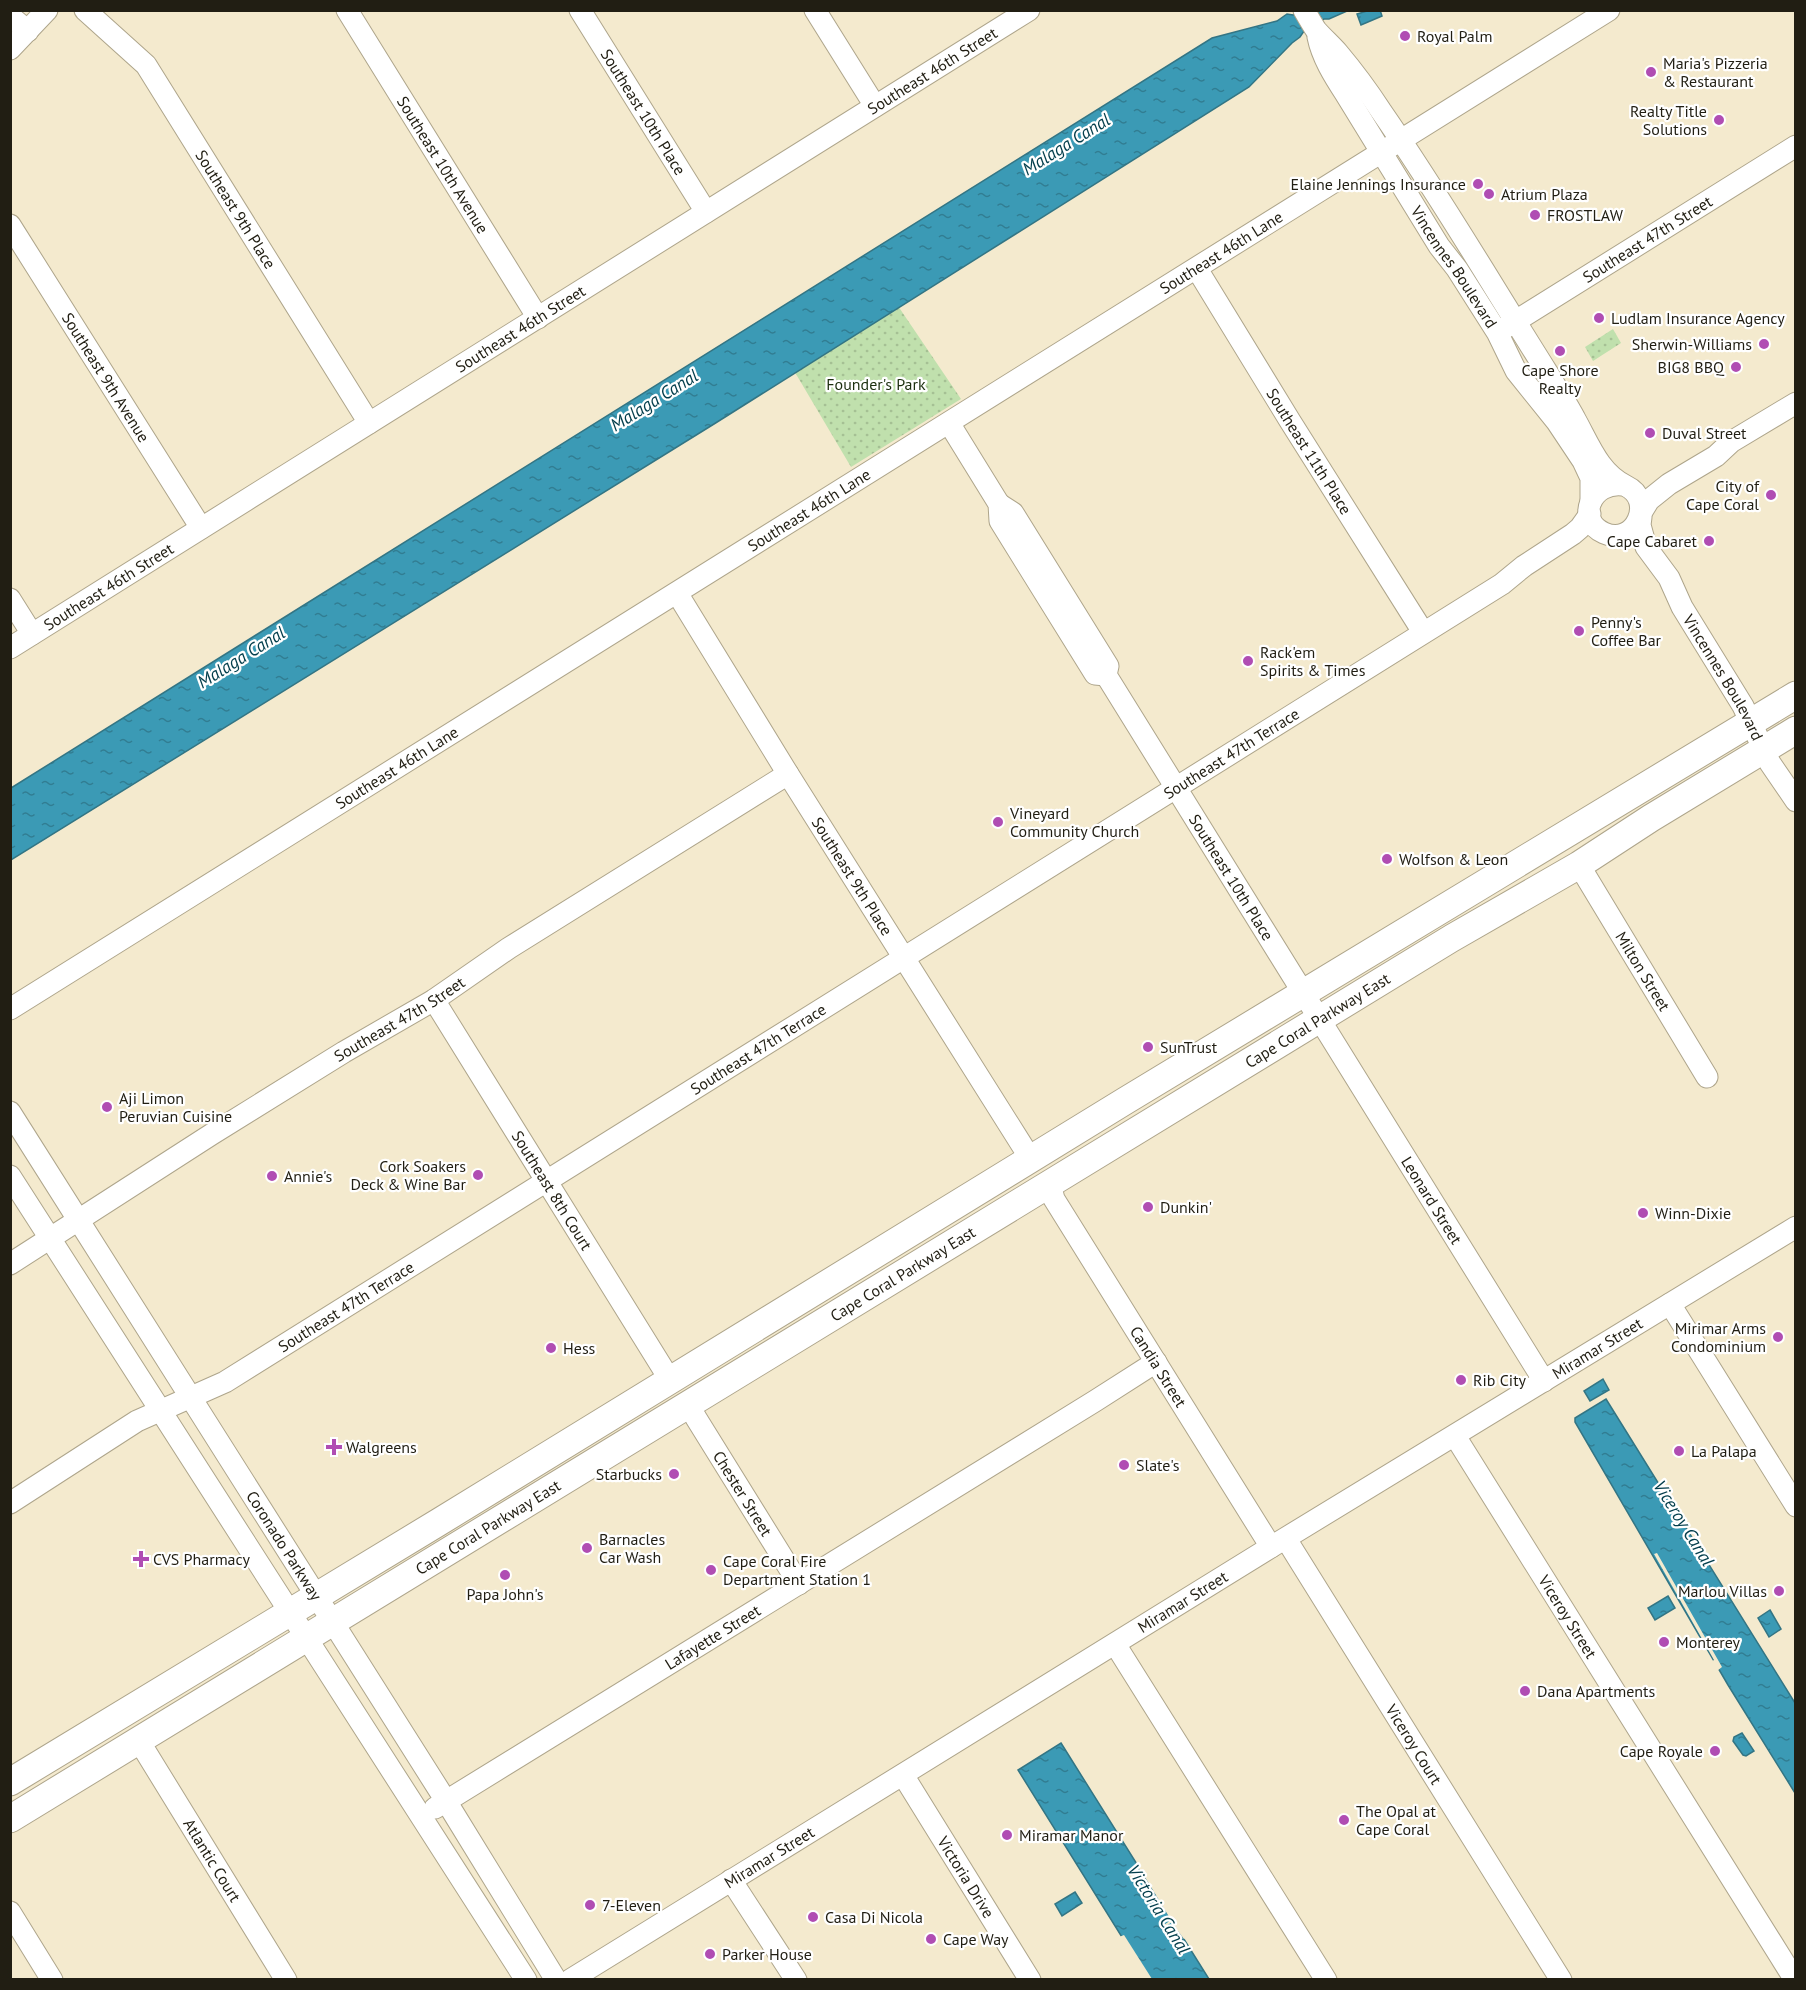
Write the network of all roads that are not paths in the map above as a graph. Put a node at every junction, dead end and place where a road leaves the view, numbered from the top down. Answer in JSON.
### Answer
{"nodes":[{"id":1,"x":47,"y":10,"type":"edge"},
{"id":2,"x":85,"y":10,"type":"edge"},
{"id":3,"x":347,"y":10,"type":"edge"},
{"id":4,"x":580,"y":10,"type":"edge"},
{"id":5,"x":815,"y":10,"type":"edge"},
{"id":6,"x":1029,"y":10,"type":"edge"},
{"id":7,"x":1304,"y":10,"type":"edge"},
{"id":8,"x":1609,"y":10,"type":"edge"},
{"id":9,"x":10,"y":16,"type":"edge"},
{"id":10,"x":28,"y":31,"type":"junction"},
{"id":11,"x":1317,"y":31,"type":"junction"},
{"id":12,"x":10,"y":49,"type":"edge"},
{"id":13,"x":875,"y":106,"type":"junction"},
{"id":14,"x":1401,"y":141,"type":"junction"},
{"id":15,"x":1796,"y":146,"type":"edge"},
{"id":16,"x":1381,"y":153,"type":"junction"},
{"id":17,"x":706,"y":212,"type":"junction"},
{"id":18,"x":10,"y":225,"type":"edge"},
{"id":19,"x":1197,"y":268,"type":"junction"},
{"id":20,"x":538,"y":318,"type":"junction"},
{"id":21,"x":1506,"y":326,"type":"junction"},
{"id":22,"x":1796,"y":404,"type":"edge"},
{"id":23,"x":369,"y":423,"type":"junction"},
{"id":24,"x":949,"y":423,"type":"junction"},
{"id":25,"x":1731,"y":442,"type":"junction"},
{"id":26,"x":1625,"y":485,"type":"junction"},
{"id":27,"x":1590,"y":507,"type":"junction"},
{"id":28,"x":1641,"y":515,"type":"junction"},
{"id":29,"x":201,"y":528,"type":"junction"},
{"id":30,"x":1610,"y":535,"type":"junction"},
{"id":31,"x":1502,"y":584,"type":"junction"},
{"id":32,"x":677,"y":593,"type":"junction"},
{"id":33,"x":10,"y":599,"type":"edge"},
{"id":34,"x":1682,"y":607,"type":"junction"},
{"id":35,"x":1423,"y":632,"type":"junction"},
{"id":36,"x":32,"y":634,"type":"junction"},
{"id":37,"x":10,"y":648,"type":"edge"},
{"id":38,"x":1796,"y":695,"type":"edge"},
{"id":39,"x":1751,"y":723,"type":"junction"},
{"id":40,"x":1796,"y":730,"type":"edge"},
{"id":41,"x":1763,"y":750,"type":"junction"},
{"id":42,"x":788,"y":774,"type":"junction"},
{"id":43,"x":1176,"y":787,"type":"junction"},
{"id":44,"x":1796,"y":801,"type":"edge"},
{"id":45,"x":1579,"y":865,"type":"junction"},
{"id":46,"x":903,"y":958,"type":"junction"},
{"id":47,"x":1303,"y":992,"type":"junction"},
{"id":48,"x":434,"y":1000,"type":"junction"},
{"id":49,"x":10,"y":1009,"type":"edge"},
{"id":50,"x":1320,"y":1019,"type":"junction"},
{"id":51,"x":1164,"y":1077,"type":"junction"},
{"id":52,"x":1707,"y":1077,"type":"dead end"},
{"id":53,"x":13,"y":1120,"type":"edge"},
{"id":54,"x":1030,"y":1158,"type":"junction"},
{"id":55,"x":10,"y":1176,"type":"edge"},
{"id":56,"x":546,"y":1181,"type":"junction"},
{"id":57,"x":1050,"y":1184,"type":"junction"},
{"id":58,"x":78,"y":1219,"type":"junction"},
{"id":59,"x":1796,"y":1227,"type":"edge"},
{"id":60,"x":50,"y":1238,"type":"junction"},
{"id":61,"x":10,"y":1264,"type":"edge"},
{"id":62,"x":915,"y":1266,"type":"junction"},
{"id":63,"x":808,"y":1295,"type":"junction"},
{"id":64,"x":1671,"y":1304,"type":"junction"},
{"id":65,"x":1156,"y":1362,"type":"junction"},
{"id":66,"x":670,"y":1380,"type":"junction"},
{"id":67,"x":1544,"y":1381,"type":"junction"},
{"id":68,"x":191,"y":1397,"type":"junction"},
{"id":69,"x":691,"y":1403,"type":"junction"},
{"id":70,"x":162,"y":1410,"type":"junction"},
{"id":71,"x":1455,"y":1436,"type":"junction"},
{"id":72,"x":549,"y":1490,"type":"junction"},
{"id":73,"x":10,"y":1503,"type":"edge"},
{"id":74,"x":1796,"y":1506,"type":"edge"},
{"id":75,"x":1278,"y":1543,"type":"junction"},
{"id":76,"x":799,"y":1584,"type":"junction"},
{"id":77,"x":317,"y":1596,"type":"junction"},
{"id":78,"x":290,"y":1612,"type":"junction"},
{"id":79,"x":333,"y":1622,"type":"junction"},
{"id":80,"x":307,"y":1638,"type":"junction"},
{"id":81,"x":1115,"y":1644,"type":"junction"},
{"id":82,"x":139,"y":1741,"type":"junction"},
{"id":83,"x":903,"y":1775,"type":"junction"},
{"id":84,"x":10,"y":1782,"type":"edge"},
{"id":85,"x":446,"y":1801,"type":"junction"},
{"id":86,"x":422,"y":1816,"type":"junction"},
{"id":87,"x":10,"y":1819,"type":"edge"},
{"id":88,"x":731,"y":1880,"type":"junction"},
{"id":89,"x":10,"y":1912,"type":"edge"},
{"id":90,"x":52,"y":1980,"type":"edge"},
{"id":91,"x":286,"y":1980,"type":"edge"},
{"id":92,"x":526,"y":1980,"type":"edge"},
{"id":93,"x":556,"y":1980,"type":"edge"},
{"id":94,"x":570,"y":1980,"type":"edge"},
{"id":95,"x":796,"y":1980,"type":"edge"},
{"id":96,"x":1030,"y":1980,"type":"edge"},
{"id":97,"x":1326,"y":1980,"type":"edge"},
{"id":98,"x":1561,"y":1980,"type":"edge"},
{"id":99,"x":1795,"y":1980,"type":"edge"}],
"edges":[{"from":1,"to":10,"type":"street"},
{"from":2,"to":23,"type":"street","name":"Southeast 9th Place"},
{"from":3,"to":20,"type":"street","name":"Southeast 10th Avenue"},
{"from":4,"to":17,"type":"street","name":"Southeast 10th Place"},
{"from":5,"to":13,"type":"street"},
{"from":6,"to":13,"type":"street","name":"Southeast 46th Street"},
{"from":7,"to":11,"type":"street","name":"Vincennes Boulevard"},
{"from":8,"to":14,"type":"street","name":"Southeast 46th Lane"},
{"from":9,"to":10,"type":"street"},
{"from":10,"to":12,"type":"street"},
{"from":11,"to":14,"type":"street","name":"Vincennes Boulevard"},
{"from":11,"to":16,"type":"street","name":"Vincennes Boulevard"},
{"from":13,"to":17,"type":"street","name":"Southeast 46th Street"},
{"from":14,"to":16,"type":"street","name":"Southeast 46th Lane"},
{"from":14,"to":21,"type":"street","name":"Vincennes Boulevard"},
{"from":15,"to":21,"type":"street","name":"Southeast 47th Street"},
{"from":16,"to":19,"type":"street","name":"Southeast 46th Lane"},
{"from":16,"to":21,"type":"street","name":"Vincennes Boulevard"},
{"from":17,"to":20,"type":"street","name":"Southeast 46th Street"},
{"from":18,"to":29,"type":"street","name":"Southeast 9th Avenue"},
{"from":19,"to":24,"type":"street","name":"Southeast 46th Lane"},
{"from":19,"to":35,"type":"street","name":"Southeast 11th Place"},
{"from":20,"to":23,"type":"street","name":"Southeast 46th Street"},
{"from":21,"to":26,"type":"street","name":"Vincennes Boulevard"},
{"from":21,"to":27,"type":"street","name":"Vincennes Boulevard"},
{"from":22,"to":25,"type":"street"},
{"from":23,"to":29,"type":"street","name":"Southeast 46th Street"},
{"from":24,"to":32,"type":"street","name":"Southeast 46th Lane"},
{"from":24,"to":43,"type":"street","name":"Southeast 10th Place"},
{"from":25,"to":26,"type":"street"},
{"from":25,"to":28,"type":"street"},
{"from":26,"to":27,"type":"street"},
{"from":26,"to":28,"type":"street"},
{"from":27,"to":30,"type":"street"},
{"from":27,"to":31,"type":"street","name":"Southeast 47th Terrace"},
{"from":28,"to":30,"type":"street"},
{"from":28,"to":34,"type":"street","name":"Vincennes Boulevard"},
{"from":29,"to":36,"type":"street","name":"Southeast 46th Street"},
{"from":30,"to":31,"type":"street","name":"Southeast 47th Terrace"},
{"from":30,"to":34,"type":"street","name":"Vincennes Boulevard"},
{"from":31,"to":35,"type":"street","name":"Southeast 47th Terrace"},
{"from":32,"to":42,"type":"street","name":"Southeast 9th Place"},
{"from":32,"to":49,"type":"street","name":"Southeast 46th Lane"},
{"from":33,"to":36,"type":"street"},
{"from":34,"to":39,"type":"street","name":"Vincennes Boulevard"},
{"from":35,"to":43,"type":"street","name":"Southeast 47th Terrace"},
{"from":36,"to":37,"type":"street","name":"Southeast 46th Street"},
{"from":38,"to":39,"type":"main road","name":"Cape Coral Parkway East"},
{"from":39,"to":41,"type":"street","name":"Vincennes Boulevard"},
{"from":39,"to":47,"type":"main road","name":"Cape Coral Parkway East"},
{"from":40,"to":41,"type":"main road","name":"Cape Coral Parkway East"},
{"from":41,"to":44,"type":"street","name":"Vincennes Boulevard"},
{"from":41,"to":45,"type":"main road","name":"Cape Coral Parkway East"},
{"from":42,"to":46,"type":"street","name":"Southeast 9th Place"},
{"from":42,"to":48,"type":"street","name":"Southeast 47th Street"},
{"from":43,"to":46,"type":"street","name":"Southeast 47th Terrace"},
{"from":43,"to":47,"type":"street","name":"Southeast 10th Place"},
{"from":45,"to":50,"type":"main road","name":"Cape Coral Parkway East"},
{"from":45,"to":52,"type":"street","name":"Milton Street"},
{"from":46,"to":54,"type":"street","name":"Southeast 9th Place"},
{"from":46,"to":56,"type":"street","name":"Southeast 47th Terrace"},
{"from":47,"to":50,"type":"street","name":"Southeast 10th Place"},
{"from":47,"to":51,"type":"main road","name":"Cape Coral Parkway East"},
{"from":48,"to":56,"type":"street","name":"Southeast 8th Court"},
{"from":48,"to":58,"type":"street","name":"Southeast 47th Street"},
{"from":50,"to":57,"type":"main road","name":"Cape Coral Parkway East"},
{"from":50,"to":67,"type":"street","name":"Leonard Street"},
{"from":51,"to":54,"type":"main road","name":"Cape Coral Parkway East"},
{"from":51,"to":57,"type":"main road"},
{"from":53,"to":58,"type":"street","name":"Coronado Parkway"},
{"from":54,"to":62,"type":"main road"},
{"from":54,"to":63,"type":"main road","name":"Cape Coral Parkway East"},
{"from":55,"to":60,"type":"street","name":"Coronado Parkway"},
{"from":56,"to":66,"type":"street","name":"Southeast 8th Court"},
{"from":56,"to":68,"type":"street","name":"Southeast 47th Terrace"},
{"from":57,"to":62,"type":"main road","name":"Cape Coral Parkway East"},
{"from":57,"to":65,"type":"street","name":"Candia Street"},
{"from":58,"to":60,"type":"street","name":"Southeast 47th Street"},
{"from":58,"to":68,"type":"street","name":"Coronado Parkway"},
{"from":59,"to":64,"type":"street","name":"Miramar Street"},
{"from":60,"to":61,"type":"street","name":"Southeast 47th Street"},
{"from":60,"to":70,"type":"street","name":"Coronado Parkway"},
{"from":62,"to":69,"type":"main road","name":"Cape Coral Parkway East"},
{"from":63,"to":66,"type":"main road","name":"Cape Coral Parkway East"},
{"from":63,"to":69,"type":"main road"},
{"from":64,"to":67,"type":"street","name":"Miramar Street"},
{"from":64,"to":74,"type":"street"},
{"from":65,"to":75,"type":"street","name":"Candia Street"},
{"from":65,"to":76,"type":"street","name":"Lafayette Street"},
{"from":66,"to":72,"type":"main road"},
{"from":66,"to":77,"type":"main road","name":"Cape Coral Parkway East"},
{"from":67,"to":71,"type":"street","name":"Miramar Street"},
{"from":68,"to":70,"type":"street","name":"Southeast 47th Terrace"},
{"from":68,"to":77,"type":"street","name":"Coronado Parkway"},
{"from":69,"to":72,"type":"main road","name":"Cape Coral Parkway East"},
{"from":69,"to":76,"type":"street","name":"Chester Street"},
{"from":70,"to":73,"type":"street","name":"Southeast 47th Terrace"},
{"from":70,"to":78,"type":"street","name":"Coronado Parkway"},
{"from":71,"to":75,"type":"street","name":"Miramar Street"},
{"from":71,"to":99,"type":"street","name":"Viceroy Street"},
{"from":72,"to":79,"type":"main road","name":"Cape Coral Parkway East"},
{"from":75,"to":81,"type":"street","name":"Miramar Street"},
{"from":75,"to":98,"type":"street","name":"Viceroy Court"},
{"from":76,"to":85,"type":"street","name":"Lafayette Street"},
{"from":77,"to":78,"type":"main road","name":"Cape Coral Parkway East"},
{"from":77,"to":79,"type":"street","name":"Coronado Parkway"},
{"from":78,"to":80,"type":"street","name":"Coronado Parkway"},
{"from":78,"to":84,"type":"main road","name":"Cape Coral Parkway East"},
{"from":79,"to":80,"type":"main road","name":"Cape Coral Parkway East"},
{"from":79,"to":85,"type":"street","name":"Coronado Parkway"},
{"from":80,"to":82,"type":"main road","name":"Cape Coral Parkway East"},
{"from":80,"to":86,"type":"street","name":"Coronado Parkway"},
{"from":81,"to":83,"type":"street","name":"Miramar Street"},
{"from":81,"to":97,"type":"street"},
{"from":82,"to":87,"type":"main road","name":"Cape Coral Parkway East"},
{"from":82,"to":91,"type":"street","name":"Atlantic Court"},
{"from":83,"to":88,"type":"street","name":"Miramar Street"},
{"from":83,"to":96,"type":"street","name":"Victoria Drive"},
{"from":85,"to":86,"type":"street","name":"Lafayette Street"},
{"from":85,"to":93,"type":"street","name":"Coronado Parkway"},
{"from":86,"to":92,"type":"street","name":"Coronado Parkway"},
{"from":88,"to":94,"type":"street","name":"Miramar Street"},
{"from":88,"to":95,"type":"street"},
{"from":89,"to":90,"type":"street"}]}
